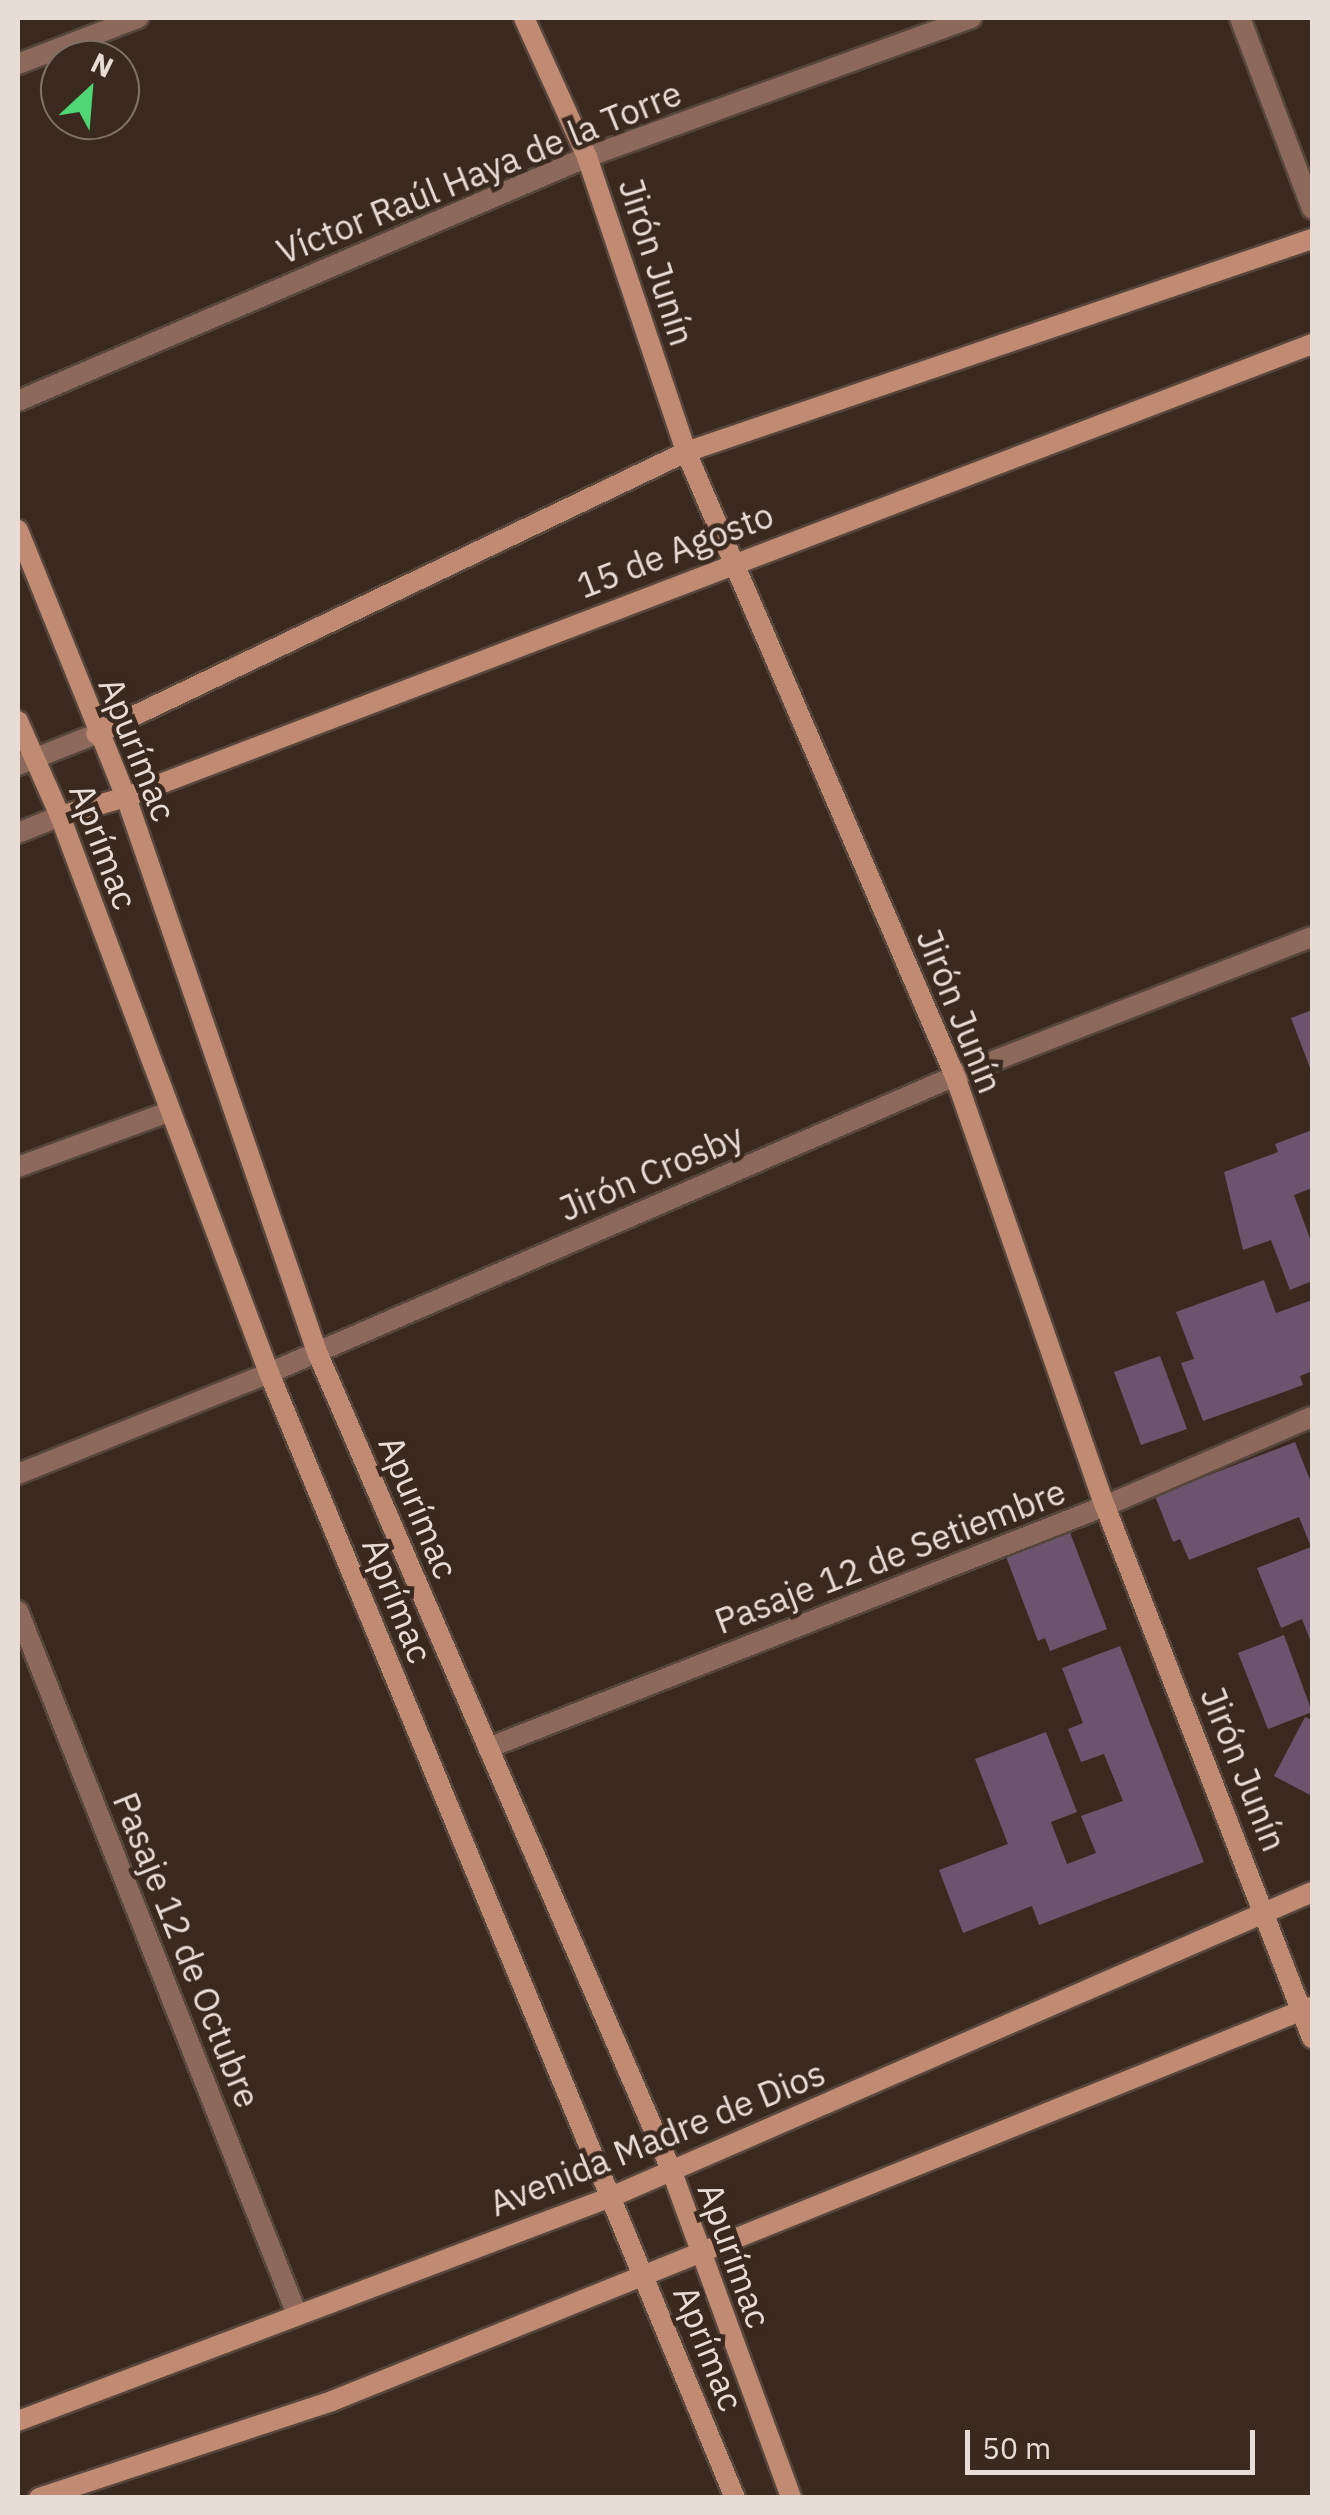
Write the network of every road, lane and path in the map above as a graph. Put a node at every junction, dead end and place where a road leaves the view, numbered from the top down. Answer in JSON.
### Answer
{"nodes":[{"id":1,"x":138,"y":18,"type":"edge"},
{"id":2,"x":524,"y":18,"type":"edge"},
{"id":3,"x":972,"y":18,"type":"edge"},
{"id":4,"x":1240,"y":18,"type":"edge"},
{"id":5,"x":18,"y":64,"type":"edge"},
{"id":6,"x":587,"y":157,"type":"junction"},
{"id":7,"x":1312,"y":208,"type":"edge"},
{"id":8,"x":1312,"y":238,"type":"edge"},
{"id":9,"x":1312,"y":344,"type":"edge"},
{"id":10,"x":18,"y":401,"type":"edge"},
{"id":11,"x":686,"y":452,"type":"junction"},
{"id":12,"x":18,"y":530,"type":"edge"},
{"id":13,"x":732,"y":562,"type":"junction"},
{"id":14,"x":18,"y":721,"type":"edge"},
{"id":15,"x":96,"y":734,"type":"junction"},
{"id":16,"x":26,"y":762,"type":"edge"},
{"id":17,"x":126,"y":797,"type":"junction"},
{"id":18,"x":60,"y":816,"type":"junction"},
{"id":19,"x":18,"y":833,"type":"edge"},
{"id":20,"x":1312,"y":937,"type":"edge"},
{"id":21,"x":954,"y":1076,"type":"junction"},
{"id":22,"x":168,"y":1112,"type":"junction"},
{"id":23,"x":18,"y":1167,"type":"edge"},
{"id":24,"x":317,"y":1352,"type":"junction"},
{"id":25,"x":269,"y":1373,"type":"junction"},
{"id":26,"x":1312,"y":1417,"type":"edge"},
{"id":27,"x":18,"y":1474,"type":"edge"},
{"id":28,"x":1105,"y":1506,"type":"junction"},
{"id":29,"x":18,"y":1611,"type":"edge"},
{"id":30,"x":488,"y":1748,"type":"junction"},
{"id":31,"x":1312,"y":1892,"type":"edge"},
{"id":32,"x":1266,"y":1912,"type":"junction"},
{"id":33,"x":1307,"y":2008,"type":"edge"},
{"id":34,"x":1312,"y":2038,"type":"edge"},
{"id":35,"x":672,"y":2172,"type":"junction"},
{"id":36,"x":611,"y":2197,"type":"junction"},
{"id":37,"x":699,"y":2256,"type":"junction"},
{"id":38,"x":645,"y":2277,"type":"junction"},
{"id":39,"x":296,"y":2312,"type":"junction"},
{"id":40,"x":18,"y":2421,"type":"edge"},
{"id":41,"x":40,"y":2498,"type":"edge"},
{"id":42,"x":734,"y":2498,"type":"edge"},
{"id":43,"x":791,"y":2498,"type":"edge"}],
"edges":[{"from":1,"to":5,"type":"street"},
{"from":2,"to":6,"type":"street","name":"Jirón Junín"},
{"from":3,"to":6,"type":"street","name":"Víctor Raúl Haya de la Torre"},
{"from":4,"to":7,"type":"street"},
{"from":6,"to":10,"type":"street","name":"Víctor Raúl Haya de la Torre"},
{"from":6,"to":11,"type":"street","name":"Jirón Junín"},
{"from":8,"to":11,"type":"street"},
{"from":9,"to":13,"type":"street","name":"15 de Agosto"},
{"from":11,"to":13,"type":"street","name":"Jirón Junín"},
{"from":11,"to":15,"type":"street"},
{"from":12,"to":15,"type":"street","name":"Apurímac"},
{"from":13,"to":17,"type":"street","name":"15 de Agosto"},
{"from":13,"to":21,"type":"street","name":"Jirón Junín"},
{"from":14,"to":16,"type":"street","name":"Aprímac"},
{"from":15,"to":16,"type":"street"},
{"from":15,"to":17,"type":"street","name":"Apurímac"},
{"from":16,"to":18,"type":"street","name":"Aprímac"},
{"from":17,"to":18,"type":"street","name":"15 de Agosto"},
{"from":17,"to":24,"type":"street","name":"Apurímac"},
{"from":18,"to":19,"type":"street"},
{"from":18,"to":22,"type":"street","name":"Aprímac"},
{"from":20,"to":21,"type":"street","name":"Jirón Crosby"},
{"from":21,"to":24,"type":"street","name":"Jirón Crosby"},
{"from":21,"to":28,"type":"street","name":"Jirón Junín"},
{"from":22,"to":23,"type":"street"},
{"from":22,"to":25,"type":"street","name":"Aprímac"},
{"from":24,"to":25,"type":"street","name":"Jirón Crosby"},
{"from":24,"to":30,"type":"street","name":"Apurímac"},
{"from":25,"to":27,"type":"street","name":"Jirón Crosby"},
{"from":25,"to":36,"type":"street","name":"Aprímac"},
{"from":26,"to":28,"type":"street","name":"Pasaje 12 de Setiembre"},
{"from":28,"to":30,"type":"street","name":"Pasaje 12 de Setiembre"},
{"from":28,"to":32,"type":"street","name":"Jirón Junín"},
{"from":29,"to":39,"type":"street","name":"Pasaje 12 de Octubre"},
{"from":30,"to":35,"type":"street","name":"Apurímac"},
{"from":31,"to":32,"type":"street","name":"Avenida Madre de Dios"},
{"from":32,"to":33,"type":"street","name":"Jirón Junín"},
{"from":32,"to":35,"type":"street","name":"Avenida Madre de Dios"},
{"from":33,"to":34,"type":"street","name":"Jirón Junín"},
{"from":33,"to":37,"type":"street"},
{"from":35,"to":36,"type":"street","name":"Avenida Madre de Dios"},
{"from":35,"to":37,"type":"street","name":"Apurímac"},
{"from":36,"to":38,"type":"street","name":"Aprímac"},
{"from":36,"to":39,"type":"street","name":"Avenida Madre de Dios"},
{"from":37,"to":38,"type":"street"},
{"from":37,"to":43,"type":"street","name":"Apurímac"},
{"from":38,"to":41,"type":"street"},
{"from":38,"to":42,"type":"street","name":"Aprímac"},
{"from":39,"to":40,"type":"street","name":"Avenida Madre de Dios"}]}
